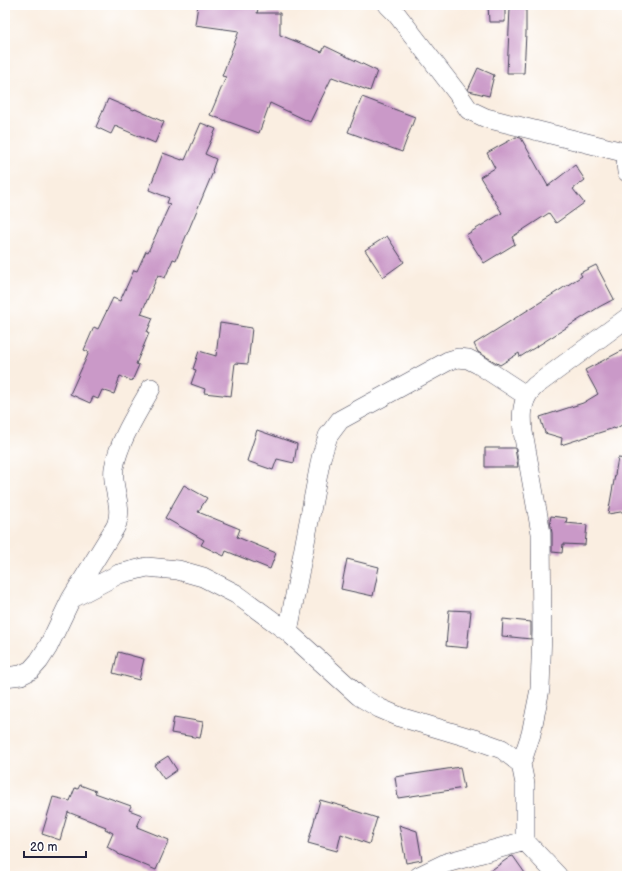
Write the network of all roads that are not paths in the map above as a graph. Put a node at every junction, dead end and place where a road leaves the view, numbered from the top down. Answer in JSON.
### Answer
{"nodes":[{"id":1,"x":388,"y":5,"type":"edge"},
{"id":2,"x":627,"y":153,"type":"edge"},
{"id":3,"x":627,"y":159,"type":"edge"},
{"id":4,"x":627,"y":172,"type":"edge"},
{"id":5,"x":627,"y":318,"type":"edge"},
{"id":6,"x":152,"y":388,"type":"dead end"},
{"id":7,"x":527,"y":396,"type":"junction"},
{"id":8,"x":72,"y":598,"type":"junction"},
{"id":9,"x":288,"y":632,"type":"junction"},
{"id":10,"x":5,"y":677,"type":"edge"},
{"id":11,"x":521,"y":764,"type":"junction"},
{"id":12,"x":525,"y":841,"type":"junction"},
{"id":13,"x":419,"y":876,"type":"edge"},
{"id":14,"x":558,"y":876,"type":"edge"}],
"edges":[{"from":1,"to":2,"type":"street"},
{"from":3,"to":4,"type":"street"},
{"from":5,"to":7,"type":"street"},
{"from":6,"to":8,"type":"street"},
{"from":7,"to":9,"type":"street"},
{"from":7,"to":11,"type":"street"},
{"from":8,"to":9,"type":"street"},
{"from":8,"to":10,"type":"street"},
{"from":9,"to":11,"type":"street"},
{"from":11,"to":12,"type":"street"},
{"from":12,"to":13,"type":"street"},
{"from":12,"to":14,"type":"street"}]}
